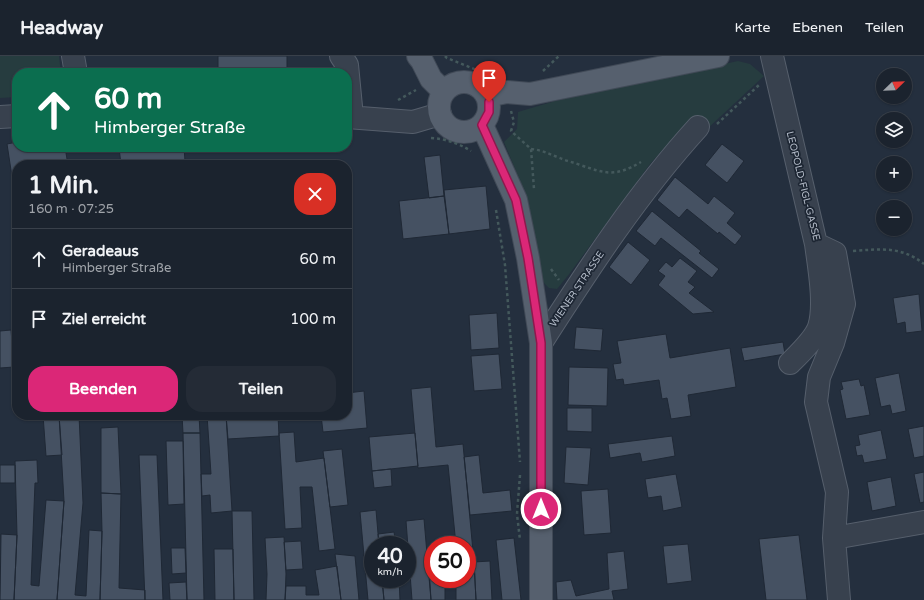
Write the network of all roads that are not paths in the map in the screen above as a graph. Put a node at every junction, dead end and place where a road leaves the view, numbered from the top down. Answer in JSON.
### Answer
{"nodes":[{"id":1,"x":73,"y":56,"type":"edge"},
{"id":2,"x":341,"y":56,"type":"edge"},
{"id":3,"x":718,"y":56,"type":"edge"},
{"id":4,"x":773,"y":64,"type":"edge"},
{"id":5,"x":75,"y":68,"type":"edge"},
{"id":6,"x":347,"y":68,"type":"edge"},
{"id":7,"x":438,"y":69,"type":"edge"},
{"id":8,"x":440,"y":114,"type":"junction"},
{"id":9,"x":12,"y":116,"type":"edge"},
{"id":10,"x":488,"y":116,"type":"junction"},
{"id":11,"x":0,"y":117,"type":"edge"},
{"id":12,"x":352,"y":117,"type":"edge"},
{"id":13,"x":698,"y":127,"type":"road end"},
{"id":14,"x":826,"y":249,"type":"junction"},
{"id":15,"x":541,"y":343,"type":"junction"},
{"id":16,"x":790,"y":363,"type":"dead end"},
{"id":17,"x":924,"y":522,"type":"edge"},
{"id":18,"x":834,"y":538,"type":"junction"},
{"id":19,"x":541,"y":600,"type":"edge"},
{"id":20,"x":840,"y":600,"type":"edge"}],
"edges":[{"from":1,"to":5,"type":"street"},
{"from":2,"to":6,"type":"street"},
{"from":3,"to":10,"type":"main road"},
{"from":4,"to":14,"type":"street","name":"LEOPOLD-FIGL-GASSE"},
{"from":7,"to":8,"type":"main road"},
{"from":7,"to":10,"type":"main road"},
{"from":8,"to":10,"type":"main road"},
{"from":8,"to":12,"type":"street"},
{"from":9,"to":11,"type":"street"},
{"from":10,"to":15,"type":"main road"},
{"from":13,"to":15,"type":"street","name":"WIENER STRASSE"},
{"from":14,"to":16,"type":"street"},
{"from":14,"to":18,"type":"street","name":"LEOPOLD-FIGL-GASSE"},
{"from":15,"to":19,"type":"main road"},
{"from":17,"to":18,"type":"street"},
{"from":18,"to":20,"type":"street","name":"LEOPOLD-FIGL-GASSE"}]}
